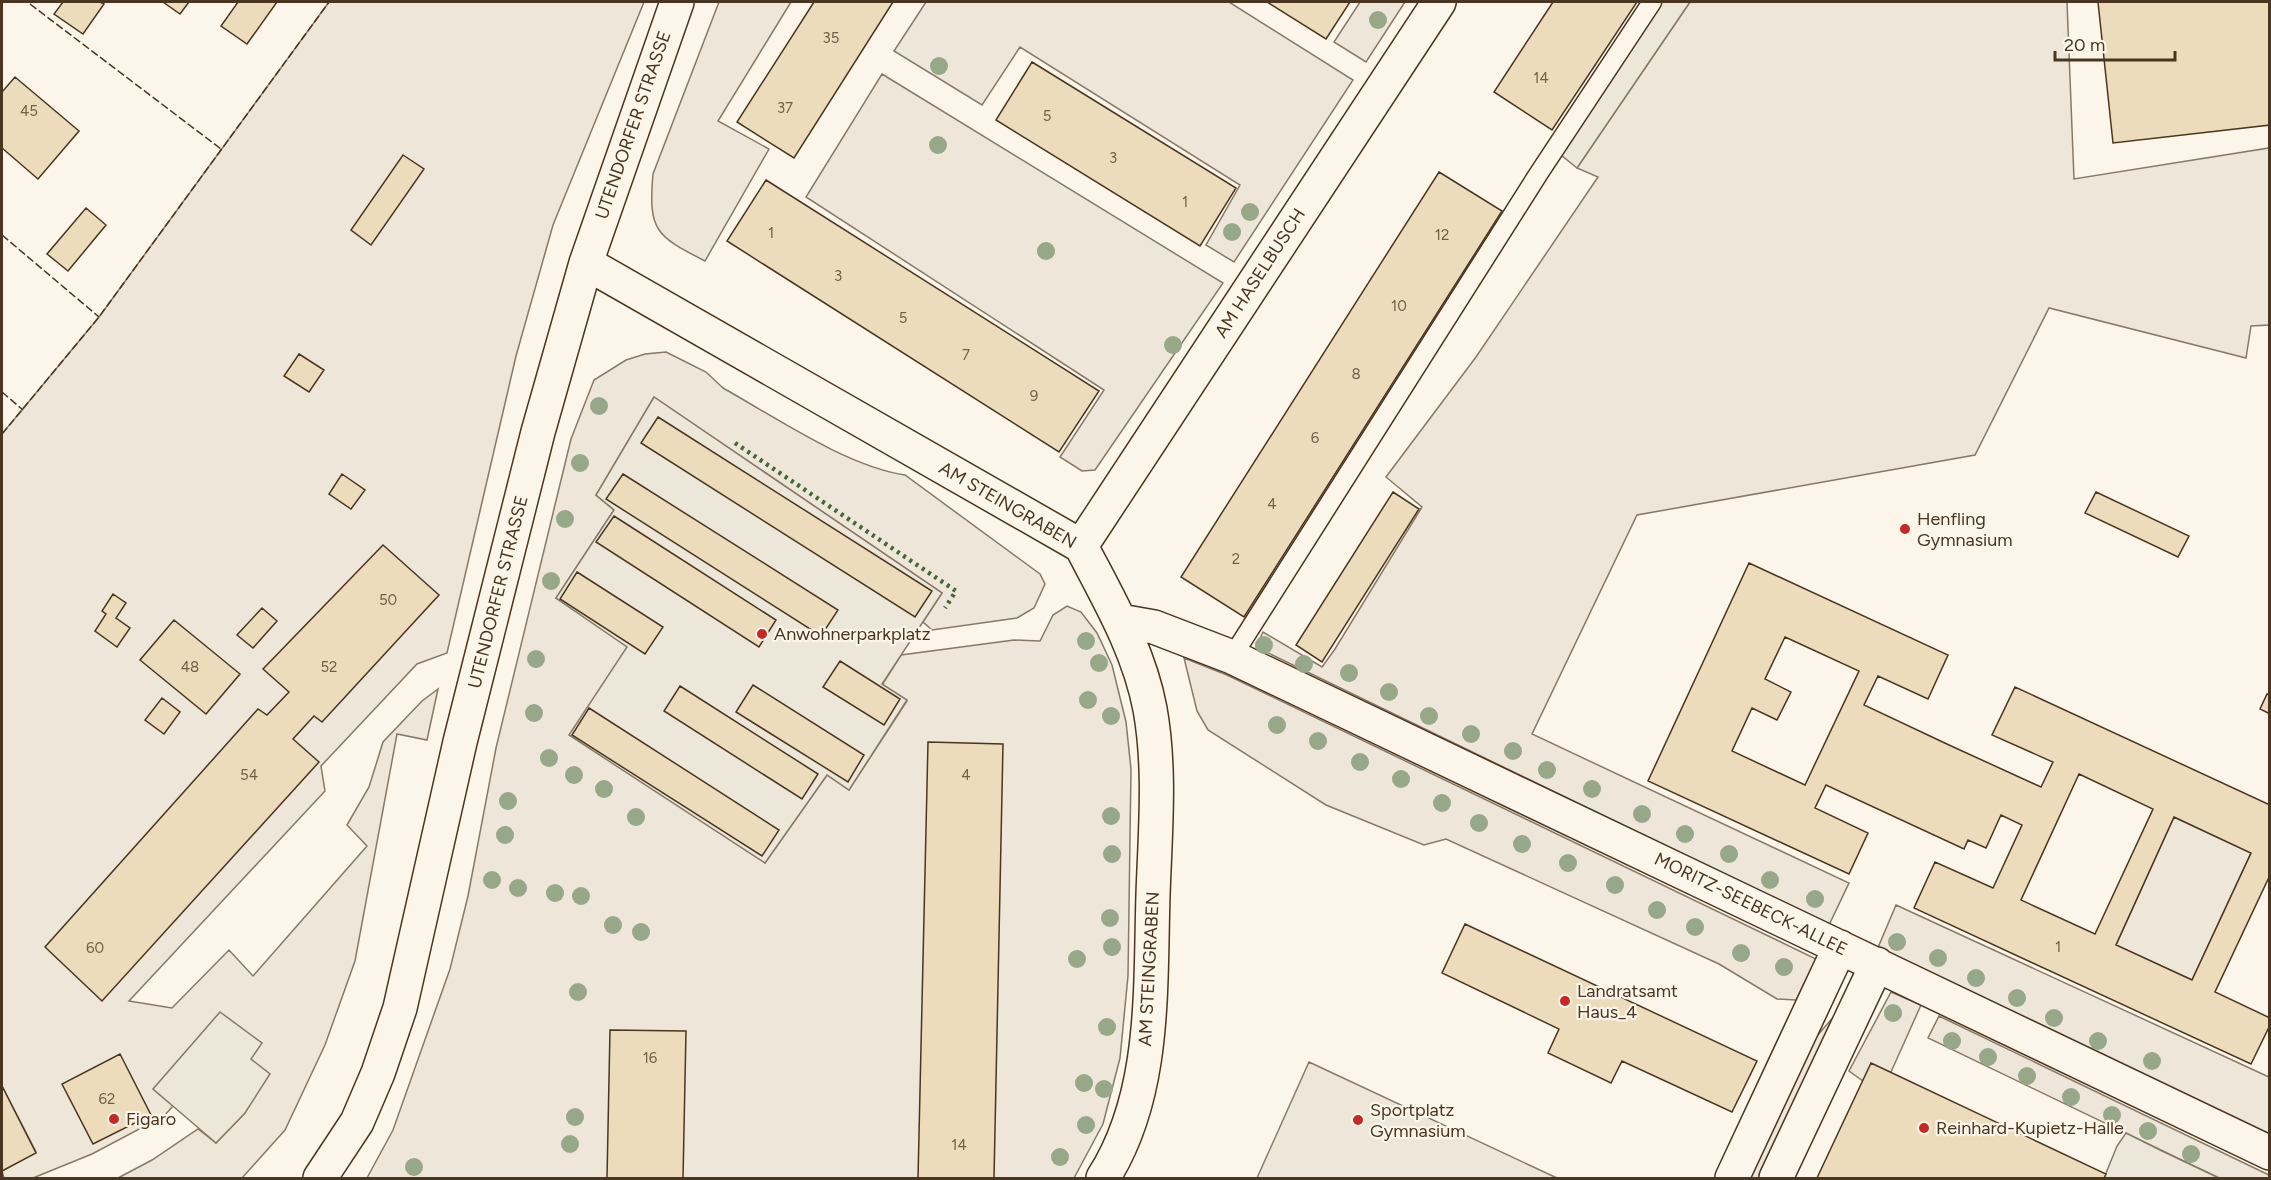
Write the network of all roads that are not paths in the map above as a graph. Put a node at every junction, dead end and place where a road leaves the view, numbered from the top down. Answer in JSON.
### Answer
{"nodes":[{"id":1,"x":676,"y":2,"type":"edge"},
{"id":2,"x":1439,"y":2,"type":"edge"},
{"id":3,"x":1652,"y":2,"type":"edge"},
{"id":4,"x":586,"y":263,"type":"junction"},
{"id":5,"x":1081,"y":546,"type":"junction"},
{"id":6,"x":1120,"y":621,"type":"junction"},
{"id":7,"x":1232,"y":657,"type":"junction"},
{"id":8,"x":1840,"y":947,"type":"junction"},
{"id":9,"x":1876,"y":964,"type":"junction"},
{"id":10,"x":2270,"y":1153,"type":"edge"},
{"id":11,"x":320,"y":1179,"type":"edge"},
{"id":12,"x":1103,"y":1179,"type":"edge"},
{"id":13,"x":1732,"y":1179,"type":"edge"},
{"id":14,"x":1776,"y":1179,"type":"edge"}],
"edges":[{"from":1,"to":4,"type":"street","name":"UTENDORFER STRASSE"},
{"from":2,"to":5,"type":"street","name":"AM HASELBUSCH"},
{"from":3,"to":7,"type":"lane"},
{"from":4,"to":5,"type":"street","name":"AM STEINGRABEN"},
{"from":4,"to":11,"type":"street","name":"UTENDORFER STRASSE"},
{"from":5,"to":6,"type":"street","name":"AM STEINGRABEN"},
{"from":6,"to":7,"type":"street","name":"MORITZ-SEEBECK-ALLEE"},
{"from":6,"to":12,"type":"street","name":"AM STEINGRABEN"},
{"from":7,"to":8,"type":"street","name":"MORITZ-SEEBECK-ALLEE"},
{"from":8,"to":9,"type":"street","name":"MORITZ-SEEBECK-ALLEE"},
{"from":8,"to":13,"type":"street"},
{"from":9,"to":10,"type":"street","name":"MORITZ-SEEBECK-ALLEE"},
{"from":9,"to":14,"type":"street"}]}
